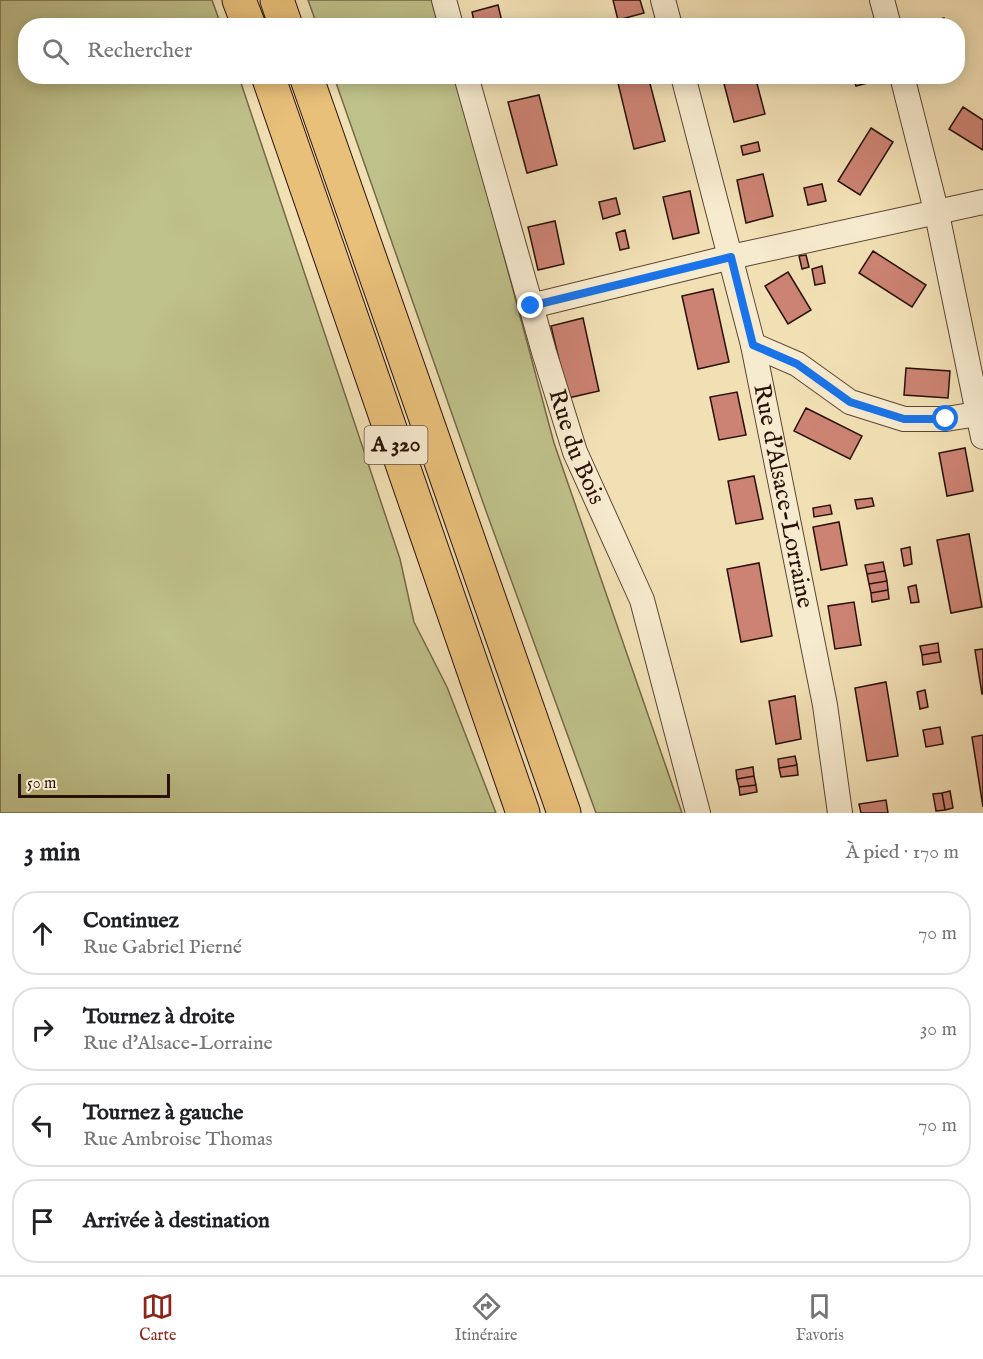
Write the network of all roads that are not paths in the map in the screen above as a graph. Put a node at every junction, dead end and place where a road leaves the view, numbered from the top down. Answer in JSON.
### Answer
{"nodes":[{"id":1,"x":239,"y":0,"type":"edge"},
{"id":2,"x":277,"y":0,"type":"edge"},
{"id":3,"x":444,"y":0,"type":"edge"},
{"id":4,"x":663,"y":0,"type":"edge"},
{"id":5,"x":882,"y":0,"type":"edge"},
{"id":6,"x":246,"y":18,"type":"edge"},
{"id":7,"x":283,"y":18,"type":"edge"},
{"id":8,"x":449,"y":18,"type":"edge"},
{"id":9,"x":668,"y":18,"type":"edge"},
{"id":10,"x":887,"y":18,"type":"edge"},
{"id":11,"x":271,"y":84,"type":"edge"},
{"id":12,"x":309,"y":84,"type":"edge"},
{"id":13,"x":468,"y":84,"type":"edge"},
{"id":14,"x":685,"y":84,"type":"edge"},
{"id":15,"x":904,"y":84,"type":"edge"},
{"id":16,"x":983,"y":202,"type":"edge"},
{"id":17,"x":937,"y":214,"type":"junction"},
{"id":18,"x":731,"y":257,"type":"junction"},
{"id":19,"x":531,"y":306,"type":"junction"},
{"id":20,"x":753,"y":345,"type":"junction"},
{"id":21,"x":981,"y":422,"type":"edge"},
{"id":22,"x":523,"y":813,"type":"edge"},
{"id":23,"x":564,"y":813,"type":"edge"},
{"id":24,"x":698,"y":813,"type":"edge"},
{"id":25,"x":840,"y":813,"type":"edge"}],
"edges":[{"from":1,"to":6,"type":"highway"},
{"from":2,"to":7,"type":"highway"},
{"from":3,"to":8,"type":"street"},
{"from":4,"to":9,"type":"street"},
{"from":5,"to":10,"type":"street"},
{"from":11,"to":22,"type":"highway","number":"A 320"},
{"from":12,"to":23,"type":"highway","number":"A 320"},
{"from":13,"to":19,"type":"street","name":"Rue du Bois"},
{"from":14,"to":18,"type":"street","name":"Rue d'Alsace-Lorraine"},
{"from":15,"to":17,"type":"street"},
{"from":16,"to":17,"type":"street"},
{"from":17,"to":18,"type":"street"},
{"from":17,"to":21,"type":"street"},
{"from":18,"to":19,"type":"street"},
{"from":18,"to":20,"type":"street","name":"Rue d'Alsace-Lorraine"},
{"from":19,"to":24,"type":"street","name":"Rue du Bois"},
{"from":20,"to":21,"type":"street"},
{"from":20,"to":25,"type":"street","name":"Rue d'Alsace-Lorraine"}]}
